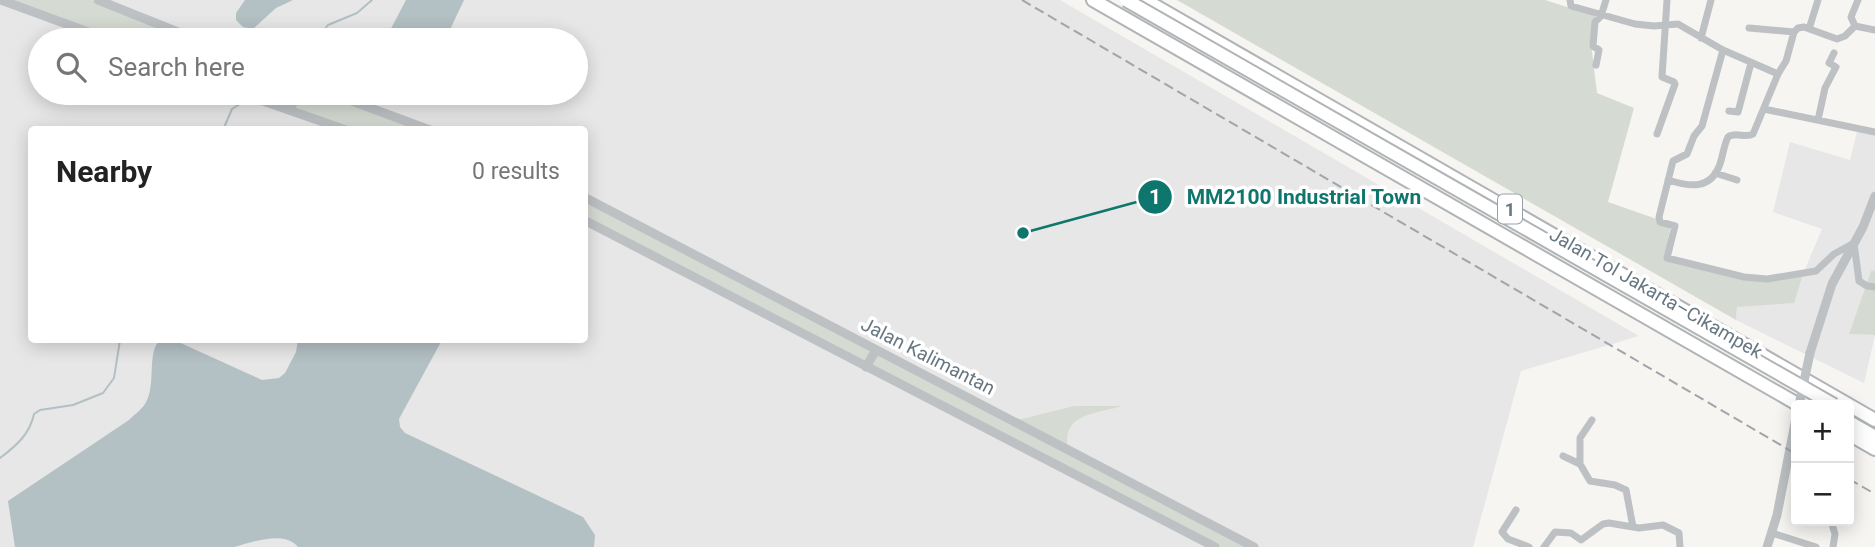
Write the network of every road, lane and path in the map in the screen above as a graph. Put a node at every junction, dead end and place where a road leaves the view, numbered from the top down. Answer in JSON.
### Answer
{"nodes":[{"id":1,"x":1,"y":0,"type":"edge"},
{"id":2,"x":98,"y":0,"type":"edge"},
{"id":3,"x":1093,"y":0,"type":"edge"},
{"id":4,"x":1114,"y":0,"type":"edge"},
{"id":5,"x":1126,"y":0,"type":"edge"},
{"id":6,"x":1144,"y":0,"type":"edge"},
{"id":7,"x":1570,"y":0,"type":"edge"},
{"id":8,"x":1605,"y":0,"type":"edge"},
{"id":9,"x":1667,"y":0,"type":"edge"},
{"id":10,"x":1711,"y":0,"type":"edge"},
{"id":11,"x":1818,"y":0,"type":"edge"},
{"id":12,"x":1858,"y":0,"type":"edge"},
{"id":13,"x":1601,"y":16,"type":"junction"},
{"id":14,"x":1667,"y":24,"type":"junction"},
{"id":15,"x":1855,"y":26,"type":"junction"},
{"id":16,"x":77,"y":28,"type":"edge"},
{"id":17,"x":168,"y":28,"type":"edge"},
{"id":18,"x":1749,"y":28,"type":"dead end"},
{"id":19,"x":1809,"y":29,"type":"junction"},
{"id":20,"x":1875,"y":30,"type":"edge"},
{"id":21,"x":1794,"y":32,"type":"junction"},
{"id":22,"x":1702,"y":38,"type":"junction"},
{"id":23,"x":1723,"y":50,"type":"junction"},
{"id":24,"x":1834,"y":53,"type":"dead end"},
{"id":25,"x":1751,"y":63,"type":"junction"},
{"id":26,"x":1596,"y":65,"type":"dead end"},
{"id":27,"x":1778,"y":74,"type":"junction"},
{"id":28,"x":275,"y":105,"type":"edge"},
{"id":29,"x":292,"y":105,"type":"edge"},
{"id":30,"x":362,"y":105,"type":"edge"},
{"id":31,"x":1764,"y":109,"type":"junction"},
{"id":32,"x":290,"y":110,"type":"junction"},
{"id":33,"x":1729,"y":111,"type":"dead end"},
{"id":34,"x":1818,"y":120,"type":"junction"},
{"id":35,"x":335,"y":126,"type":"edge"},
{"id":36,"x":419,"y":126,"type":"edge"},
{"id":37,"x":1875,"y":132,"type":"edge"},
{"id":38,"x":1657,"y":134,"type":"dead end"},
{"id":39,"x":1715,"y":173,"type":"junction"},
{"id":40,"x":1668,"y":180,"type":"junction"},
{"id":41,"x":1737,"y":180,"type":"dead end"},
{"id":42,"x":1875,"y":196,"type":"edge"},
{"id":43,"x":588,"y":199,"type":"edge"},
{"id":44,"x":588,"y":222,"type":"edge"},
{"id":45,"x":1854,"y":243,"type":"junction"},
{"id":46,"x":1875,"y":287,"type":"edge"},
{"id":47,"x":876,"y":350,"type":"junction"},
{"id":48,"x":866,"y":367,"type":"junction"},
{"id":49,"x":1791,"y":400,"type":"edge"},
{"id":50,"x":1800,"y":400,"type":"edge"},
{"id":51,"x":1811,"y":400,"type":"edge"},
{"id":52,"x":1825,"y":400,"type":"edge"},
{"id":53,"x":1854,"y":417,"type":"edge"},
{"id":54,"x":1592,"y":420,"type":"dead end"},
{"id":55,"x":1875,"y":420,"type":"edge"},
{"id":56,"x":1854,"y":425,"type":"edge"},
{"id":57,"x":1875,"y":429,"type":"edge"},
{"id":58,"x":1854,"y":437,"type":"edge"},
{"id":59,"x":1875,"y":437,"type":"edge"},
{"id":60,"x":1791,"y":443,"type":"edge"},
{"id":61,"x":1875,"y":449,"type":"edge"},
{"id":62,"x":1563,"y":456,"type":"dead end"},
{"id":63,"x":1580,"y":464,"type":"junction"},
{"id":64,"x":1516,"y":510,"type":"dead end"},
{"id":65,"x":1833,"y":526,"type":"edge"},
{"id":66,"x":1633,"y":527,"type":"junction"},
{"id":67,"x":1772,"y":533,"type":"junction"},
{"id":68,"x":1214,"y":547,"type":"edge"},
{"id":69,"x":1254,"y":547,"type":"edge"},
{"id":70,"x":1529,"y":547,"type":"edge"},
{"id":71,"x":1544,"y":547,"type":"edge"},
{"id":72,"x":1680,"y":547,"type":"edge"},
{"id":73,"x":1767,"y":547,"type":"edge"},
{"id":74,"x":1815,"y":547,"type":"edge"},
{"id":75,"x":1833,"y":547,"type":"edge"}],
"edges":[{"from":1,"to":16,"type":"street"},
{"from":2,"to":17,"type":"street"},
{"from":3,"to":49,"type":"highway","name":"Jalan Tol Jakarta–Cikampek","number":"1"},
{"from":4,"to":51,"type":"highway","number":"1"},
{"from":5,"to":52,"type":"highway","number":"1","bridge":true},
{"from":6,"to":55,"type":"highway","name":"Jalan Tol Jakarta–Cikampek","number":"1"},
{"from":7,"to":13,"type":"street"},
{"from":8,"to":13,"type":"street"},
{"from":9,"to":14,"type":"street"},
{"from":10,"to":22,"type":"street"},
{"from":11,"to":19,"type":"street"},
{"from":12,"to":15,"type":"street"},
{"from":13,"to":14,"type":"street"},
{"from":13,"to":26,"type":"street"},
{"from":14,"to":22,"type":"street"},
{"from":14,"to":38,"type":"street"},
{"from":15,"to":19,"type":"street"},
{"from":15,"to":20,"type":"street"},
{"from":18,"to":21,"type":"street"},
{"from":19,"to":21,"type":"street"},
{"from":21,"to":27,"type":"street"},
{"from":22,"to":23,"type":"street"},
{"from":23,"to":25,"type":"street"},
{"from":23,"to":40,"type":"street"},
{"from":24,"to":34,"type":"street"},
{"from":25,"to":27,"type":"street"},
{"from":25,"to":33,"type":"street"},
{"from":27,"to":31,"type":"street"},
{"from":28,"to":32,"type":"street"},
{"from":29,"to":32,"type":"street"},
{"from":30,"to":36,"type":"street"},
{"from":31,"to":34,"type":"street"},
{"from":31,"to":39,"type":"street"},
{"from":32,"to":35,"type":"street"},
{"from":34,"to":37,"type":"street"},
{"from":39,"to":40,"type":"street"},
{"from":39,"to":41,"type":"street"},
{"from":40,"to":45,"type":"street"},
{"from":42,"to":45,"type":"street"},
{"from":43,"to":47,"type":"street","name":"Jalan Kalimantan"},
{"from":44,"to":48,"type":"street","name":"Jalan Kalimantan"},
{"from":45,"to":46,"type":"street"},
{"from":45,"to":50,"type":"street","bridge":true},
{"from":47,"to":48,"type":"street"},
{"from":47,"to":69,"type":"street","name":"Jalan Kalimantan"},
{"from":48,"to":68,"type":"street","name":"Jalan Kalimantan"},
{"from":53,"to":57,"type":"highway"},
{"from":54,"to":63,"type":"street"},
{"from":56,"to":59,"type":"highway"},
{"from":58,"to":61,"type":"highway"},
{"from":60,"to":67,"type":"street"},
{"from":62,"to":63,"type":"street"},
{"from":63,"to":66,"type":"street"},
{"from":64,"to":70,"type":"street"},
{"from":65,"to":75,"type":"street"},
{"from":66,"to":71,"type":"street"},
{"from":66,"to":72,"type":"street"},
{"from":67,"to":73,"type":"street"},
{"from":67,"to":74,"type":"street"}]}
